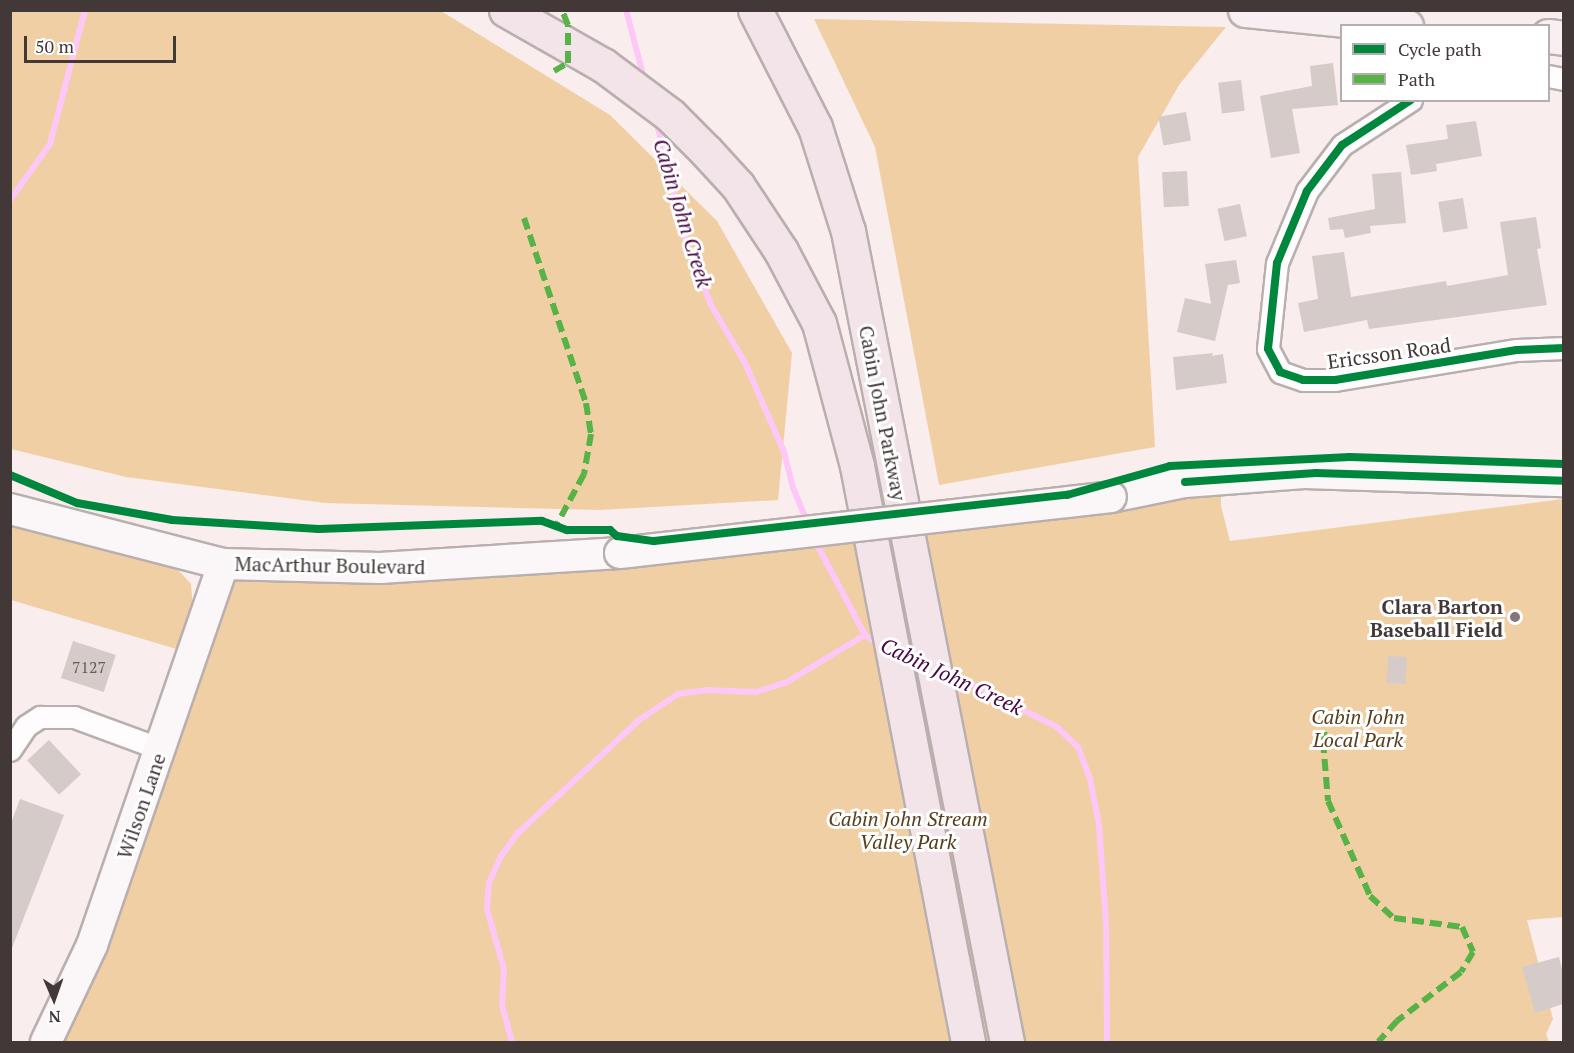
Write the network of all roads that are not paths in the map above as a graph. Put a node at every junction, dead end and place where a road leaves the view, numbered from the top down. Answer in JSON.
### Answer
{"nodes":[{"id":1,"x":506,"y":10,"type":"edge"},
{"id":2,"x":755,"y":10,"type":"edge"},
{"id":3,"x":1245,"y":10,"type":"edge"},
{"id":4,"x":1386,"y":24,"type":"edge"},
{"id":5,"x":1408,"y":102,"type":"edge"},
{"id":6,"x":1563,"y":348,"type":"edge"},
{"id":7,"x":1563,"y":481,"type":"edge"},
{"id":8,"x":10,"y":509,"type":"edge"},
{"id":9,"x":223,"y":564,"type":"junction"},
{"id":10,"x":161,"y":748,"type":"junction"},
{"id":11,"x":10,"y":750,"type":"edge"},
{"id":12,"x":46,"y":1042,"type":"edge"},
{"id":13,"x":969,"y":1042,"type":"edge"},
{"id":14,"x":1007,"y":1042,"type":"edge"}],
"edges":[{"from":1,"to":13,"type":"highway","name":"Cabin John Parkway"},
{"from":2,"to":14,"type":"highway","name":"Cabin John Parkway"},
{"from":3,"to":4,"type":"main road"},
{"from":5,"to":6,"type":"street","name":"Ericsson Road"},
{"from":7,"to":9,"type":"main road","name":"MacArthur Boulevard","bridge":true},
{"from":8,"to":9,"type":"main road","name":"MacArthur Boulevard"},
{"from":9,"to":10,"type":"main road","name":"Wilson Lane"},
{"from":10,"to":11,"type":"street"},
{"from":10,"to":12,"type":"main road","name":"Wilson Lane"}]}
